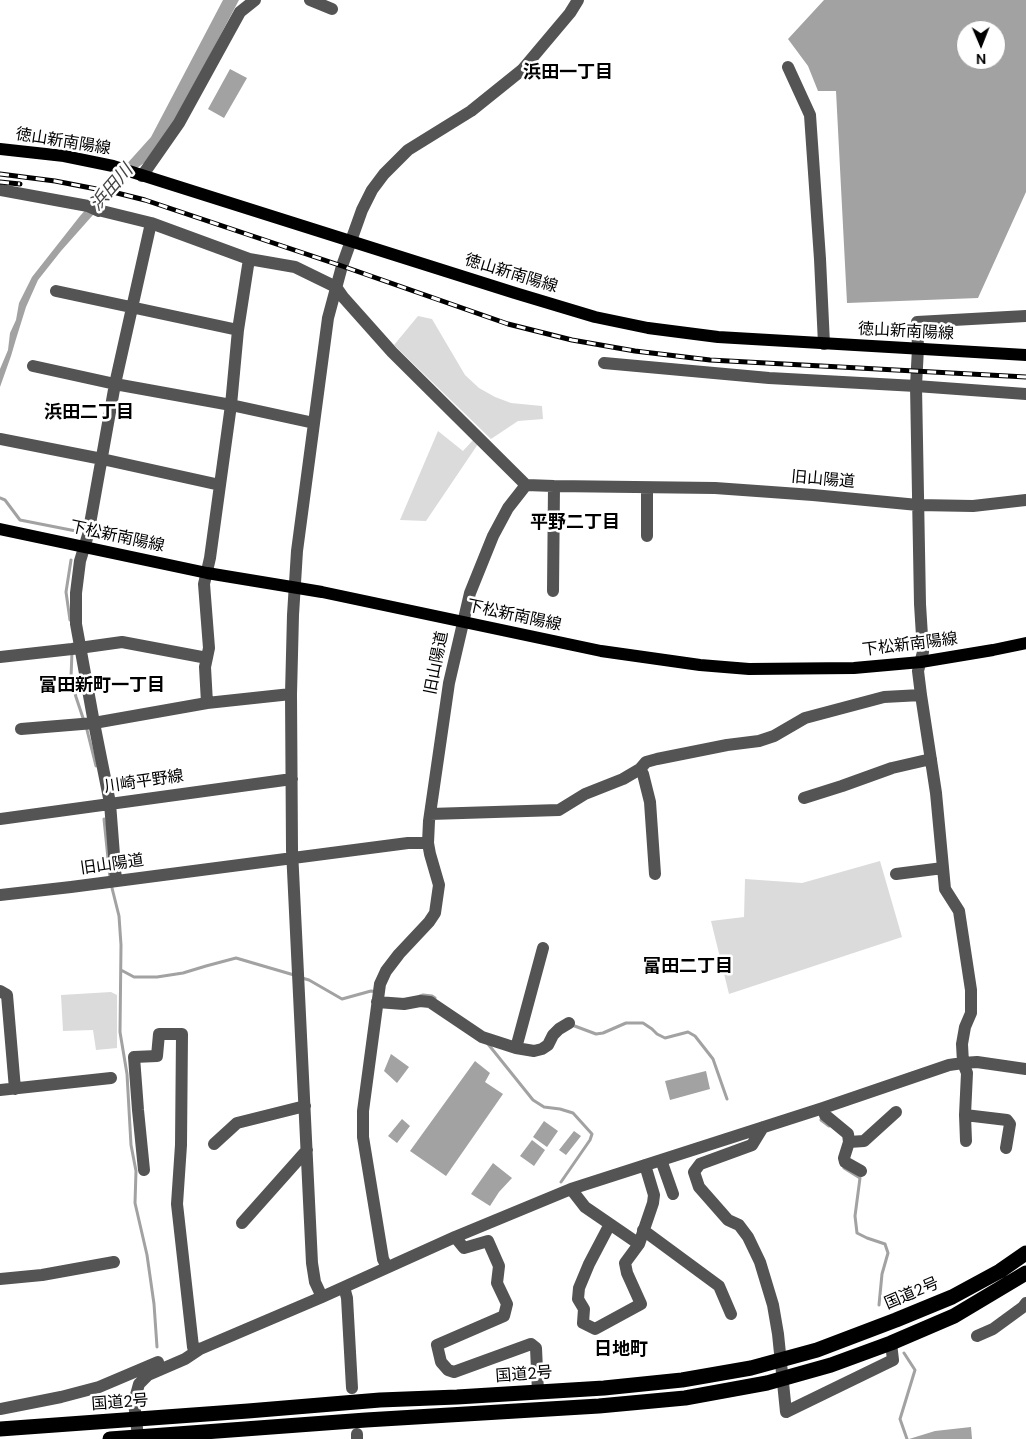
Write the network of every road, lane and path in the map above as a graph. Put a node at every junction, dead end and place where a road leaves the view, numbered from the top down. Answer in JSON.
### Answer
{"nodes":[{"id":1,"x":254,"y":0,"type":"edge"},
{"id":2,"x":310,"y":0,"type":"edge"},
{"id":3,"x":578,"y":0,"type":"edge"},
{"id":4,"x":332,"y":9,"type":"dead end"},
{"id":5,"x":788,"y":67,"type":"dead end"},
{"id":6,"x":0,"y":149,"type":"edge"},
{"id":7,"x":139,"y":175,"type":"junction"},
{"id":8,"x":0,"y":190,"type":"edge"},
{"id":9,"x":151,"y":223,"type":"junction"},
{"id":10,"x":351,"y":241,"type":"junction"},
{"id":11,"x":250,"y":259,"type":"junction"},
{"id":12,"x":336,"y":286,"type":"junction"},
{"id":13,"x":56,"y":291,"type":"dead end"},
{"id":14,"x":132,"y":306,"type":"junction"},
{"id":15,"x":1026,"y":316,"type":"edge"},
{"id":16,"x":238,"y":330,"type":"junction"},
{"id":17,"x":824,"y":344,"type":"junction"},
{"id":18,"x":918,"y":348,"type":"junction"},
{"id":19,"x":1026,"y":355,"type":"edge"},
{"id":20,"x":604,"y":363,"type":"dead end"},
{"id":21,"x":33,"y":366,"type":"dead end"},
{"id":22,"x":115,"y":384,"type":"junction"},
{"id":23,"x":916,"y":386,"type":"junction"},
{"id":24,"x":1026,"y":394,"type":"edge"},
{"id":25,"x":231,"y":405,"type":"junction"},
{"id":26,"x":314,"y":423,"type":"junction"},
{"id":27,"x":0,"y":439,"type":"edge"},
{"id":28,"x":102,"y":459,"type":"junction"},
{"id":29,"x":220,"y":485,"type":"junction"},
{"id":30,"x":526,"y":485,"type":"junction"},
{"id":31,"x":554,"y":486,"type":"junction"},
{"id":32,"x":647,"y":488,"type":"junction"},
{"id":33,"x":1026,"y":500,"type":"edge"},
{"id":34,"x":918,"y":505,"type":"junction"},
{"id":35,"x":0,"y":529,"type":"edge"},
{"id":36,"x":647,"y":536,"type":"dead end"},
{"id":37,"x":85,"y":547,"type":"junction"},
{"id":38,"x":207,"y":573,"type":"junction"},
{"id":39,"x":295,"y":587,"type":"junction"},
{"id":40,"x":553,"y":591,"type":"dead end"},
{"id":41,"x":462,"y":622,"type":"junction"},
{"id":42,"x":1026,"y":643,"type":"edge"},
{"id":43,"x":76,"y":648,"type":"junction"},
{"id":44,"x":0,"y":657,"type":"edge"},
{"id":45,"x":206,"y":658,"type":"junction"},
{"id":46,"x":920,"y":662,"type":"junction"},
{"id":47,"x":291,"y":694,"type":"junction"},
{"id":48,"x":921,"y":695,"type":"junction"},
{"id":49,"x":207,"y":703,"type":"junction"},
{"id":50,"x":94,"y":723,"type":"junction"},
{"id":51,"x":22,"y":729,"type":"dead end"},
{"id":52,"x":931,"y":759,"type":"junction"},
{"id":53,"x":640,"y":769,"type":"junction"},
{"id":54,"x":292,"y":779,"type":"junction"},
{"id":55,"x":804,"y":798,"type":"dead end"},
{"id":56,"x":110,"y":804,"type":"junction"},
{"id":57,"x":430,"y":814,"type":"junction"},
{"id":58,"x":0,"y":818,"type":"edge"},
{"id":59,"x":428,"y":843,"type":"junction"},
{"id":60,"x":293,"y":858,"type":"junction"},
{"id":61,"x":943,"y":868,"type":"junction"},
{"id":62,"x":655,"y":874,"type":"dead end"},
{"id":63,"x":896,"y":874,"type":"dead end"},
{"id":64,"x":116,"y":880,"type":"junction"},
{"id":65,"x":0,"y":895,"type":"edge"},
{"id":66,"x":543,"y":948,"type":"dead end"},
{"id":67,"x":0,"y":991,"type":"edge"},
{"id":68,"x":377,"y":1002,"type":"junction"},
{"id":69,"x":569,"y":1023,"type":"dead end"},
{"id":70,"x":516,"y":1048,"type":"junction"},
{"id":71,"x":963,"y":1063,"type":"junction"},
{"id":72,"x":1026,"y":1069,"type":"edge"},
{"id":73,"x":111,"y":1078,"type":"dead end"},
{"id":74,"x":14,"y":1089,"type":"junction"},
{"id":75,"x":0,"y":1090,"type":"edge"},
{"id":76,"x":305,"y":1106,"type":"junction"},
{"id":77,"x":823,"y":1108,"type":"junction"},
{"id":78,"x":896,"y":1112,"type":"dead end"},
{"id":79,"x":965,"y":1115,"type":"junction"},
{"id":80,"x":763,"y":1127,"type":"junction"},
{"id":81,"x":966,"y":1141,"type":"dead end"},
{"id":82,"x":849,"y":1142,"type":"junction"},
{"id":83,"x":214,"y":1144,"type":"dead end"},
{"id":84,"x":1006,"y":1148,"type":"dead end"},
{"id":85,"x":307,"y":1150,"type":"junction"},
{"id":86,"x":661,"y":1160,"type":"junction"},
{"id":87,"x":645,"y":1165,"type":"junction"},
{"id":88,"x":144,"y":1170,"type":"dead end"},
{"id":89,"x":861,"y":1172,"type":"dead end"},
{"id":90,"x":571,"y":1190,"type":"junction"},
{"id":91,"x":673,"y":1194,"type":"dead end"},
{"id":92,"x":242,"y":1223,"type":"dead end"},
{"id":93,"x":610,"y":1224,"type":"junction"},
{"id":94,"x":643,"y":1230,"type":"junction"},
{"id":95,"x":455,"y":1237,"type":"junction"},
{"id":96,"x":639,"y":1244,"type":"junction"},
{"id":97,"x":1026,"y":1253,"type":"edge"},
{"id":98,"x":114,"y":1262,"type":"dead end"},
{"id":99,"x":387,"y":1267,"type":"junction"},
{"id":100,"x":1026,"y":1273,"type":"edge"},
{"id":101,"x":0,"y":1279,"type":"edge"},
{"id":102,"x":344,"y":1287,"type":"junction"},
{"id":103,"x":322,"y":1297,"type":"junction"},
{"id":104,"x":1026,"y":1303,"type":"edge"},
{"id":105,"x":731,"y":1314,"type":"dead end"},
{"id":106,"x":977,"y":1336,"type":"dead end"},
{"id":107,"x":891,"y":1343,"type":"junction"},
{"id":108,"x":196,"y":1348,"type":"junction"},
{"id":109,"x":352,"y":1388,"type":"dead end"},
{"id":110,"x":538,"y":1392,"type":"junction"},
{"id":111,"x":0,"y":1410,"type":"edge"},
{"id":112,"x":135,"y":1419,"type":"junction"},
{"id":113,"x":0,"y":1429,"type":"edge"},
{"id":114,"x":138,"y":1437,"type":"junction"},
{"id":115,"x":110,"y":1439,"type":"edge"}],
"edges":[{"from":1,"to":7,"type":"street"},
{"from":2,"to":4,"type":"street"},
{"from":3,"to":10,"type":"street"},
{"from":5,"to":17,"type":"street"},
{"from":6,"to":7,"type":"main road","name":"徳山新南陽線"},
{"from":7,"to":10,"type":"main road","name":"徳山新南陽線"},
{"from":8,"to":9,"type":"street"},
{"from":9,"to":11,"type":"street"},
{"from":9,"to":14,"type":"street"},
{"from":10,"to":12,"type":"street"},
{"from":10,"to":17,"type":"main road","name":"徳山新南陽線"},
{"from":11,"to":12,"type":"street"},
{"from":11,"to":16,"type":"street"},
{"from":12,"to":26,"type":"street"},
{"from":12,"to":30,"type":"street"},
{"from":13,"to":14,"type":"street"},
{"from":14,"to":16,"type":"street"},
{"from":14,"to":22,"type":"street"},
{"from":15,"to":18,"type":"street"},
{"from":16,"to":25,"type":"street"},
{"from":17,"to":18,"type":"main road","name":"徳山新南陽線"},
{"from":18,"to":19,"type":"main road","name":"徳山新南陽線"},
{"from":18,"to":23,"type":"street"},
{"from":20,"to":23,"type":"street"},
{"from":21,"to":22,"type":"street"},
{"from":22,"to":25,"type":"street"},
{"from":22,"to":28,"type":"street"},
{"from":23,"to":24,"type":"street"},
{"from":23,"to":34,"type":"street"},
{"from":25,"to":26,"type":"street"},
{"from":25,"to":29,"type":"street"},
{"from":26,"to":39,"type":"street"},
{"from":27,"to":28,"type":"street"},
{"from":28,"to":29,"type":"street"},
{"from":28,"to":37,"type":"street"},
{"from":29,"to":38,"type":"street"},
{"from":30,"to":31,"type":"street","name":"旧山陽道"},
{"from":30,"to":41,"type":"street","name":"旧山陽道"},
{"from":31,"to":32,"type":"street","name":"旧山陽道"},
{"from":31,"to":40,"type":"street"},
{"from":32,"to":34,"type":"street","name":"旧山陽道"},
{"from":32,"to":36,"type":"street"},
{"from":33,"to":34,"type":"street","name":"旧山陽道"},
{"from":34,"to":46,"type":"street"},
{"from":35,"to":37,"type":"main road","name":"下松新南陽線"},
{"from":37,"to":38,"type":"main road","name":"下松新南陽線"},
{"from":37,"to":43,"type":"street"},
{"from":38,"to":39,"type":"main road","name":"下松新南陽線"},
{"from":38,"to":45,"type":"street"},
{"from":39,"to":41,"type":"main road","name":"下松新南陽線"},
{"from":39,"to":47,"type":"street"},
{"from":41,"to":46,"type":"main road","name":"下松新南陽線"},
{"from":41,"to":57,"type":"street","name":"旧山陽道"},
{"from":42,"to":46,"type":"main road","name":"下松新南陽線"},
{"from":43,"to":44,"type":"street"},
{"from":43,"to":45,"type":"street"},
{"from":43,"to":50,"type":"street"},
{"from":45,"to":49,"type":"street"},
{"from":46,"to":48,"type":"street"},
{"from":47,"to":49,"type":"street"},
{"from":47,"to":54,"type":"street"},
{"from":48,"to":52,"type":"street"},
{"from":48,"to":53,"type":"street"},
{"from":49,"to":50,"type":"street"},
{"from":50,"to":51,"type":"street"},
{"from":50,"to":56,"type":"street"},
{"from":52,"to":55,"type":"street"},
{"from":52,"to":61,"type":"street"},
{"from":53,"to":57,"type":"street"},
{"from":53,"to":62,"type":"street"},
{"from":54,"to":56,"type":"street","name":"川崎平野線"},
{"from":54,"to":60,"type":"street"},
{"from":56,"to":58,"type":"street","name":"川崎平野線"},
{"from":56,"to":64,"type":"street"},
{"from":57,"to":59,"type":"street","name":"旧山陽道"},
{"from":59,"to":60,"type":"street","name":"旧山陽道"},
{"from":59,"to":68,"type":"street"},
{"from":60,"to":64,"type":"street","name":"旧山陽道"},
{"from":60,"to":76,"type":"street"},
{"from":61,"to":63,"type":"street"},
{"from":61,"to":71,"type":"street"},
{"from":64,"to":65,"type":"street","name":"旧山陽道"},
{"from":66,"to":70,"type":"street"},
{"from":67,"to":74,"type":"street"},
{"from":68,"to":70,"type":"street"},
{"from":68,"to":99,"type":"street"},
{"from":69,"to":70,"type":"street"},
{"from":71,"to":72,"type":"street"},
{"from":71,"to":77,"type":"street"},
{"from":71,"to":79,"type":"street"},
{"from":73,"to":74,"type":"street"},
{"from":74,"to":75,"type":"street"},
{"from":76,"to":83,"type":"street"},
{"from":76,"to":85,"type":"street"},
{"from":77,"to":80,"type":"street"},
{"from":77,"to":82,"type":"street"},
{"from":78,"to":82,"type":"street"},
{"from":79,"to":81,"type":"street"},
{"from":79,"to":84,"type":"street"},
{"from":80,"to":86,"type":"street"},
{"from":80,"to":107,"type":"street"},
{"from":82,"to":89,"type":"street"},
{"from":85,"to":92,"type":"street"},
{"from":85,"to":103,"type":"street"},
{"from":86,"to":87,"type":"street"},
{"from":86,"to":91,"type":"street"},
{"from":87,"to":90,"type":"street"},
{"from":87,"to":94,"type":"street"},
{"from":88,"to":108,"type":"street"},
{"from":90,"to":93,"type":"street"},
{"from":90,"to":95,"type":"street"},
{"from":93,"to":96,"type":"street"},
{"from":93,"to":96,"type":"street"},
{"from":94,"to":96,"type":"street"},
{"from":94,"to":105,"type":"street"},
{"from":95,"to":99,"type":"street"},
{"from":95,"to":110,"type":"street"},
{"from":97,"to":110,"type":"highway","name":"国道2号"},
{"from":98,"to":101,"type":"street"},
{"from":99,"to":102,"type":"street"},
{"from":100,"to":107,"type":"highway"},
{"from":102,"to":103,"type":"street"},
{"from":102,"to":109,"type":"street"},
{"from":103,"to":108,"type":"street"},
{"from":104,"to":106,"type":"street"},
{"from":107,"to":114,"type":"highway"},
{"from":108,"to":111,"type":"street"},
{"from":108,"to":112,"type":"street"},
{"from":110,"to":112,"type":"highway","name":"国道2号"},
{"from":112,"to":113,"type":"highway","name":"国道2号"},
{"from":112,"to":114,"type":"street"},
{"from":114,"to":115,"type":"highway"}]}
